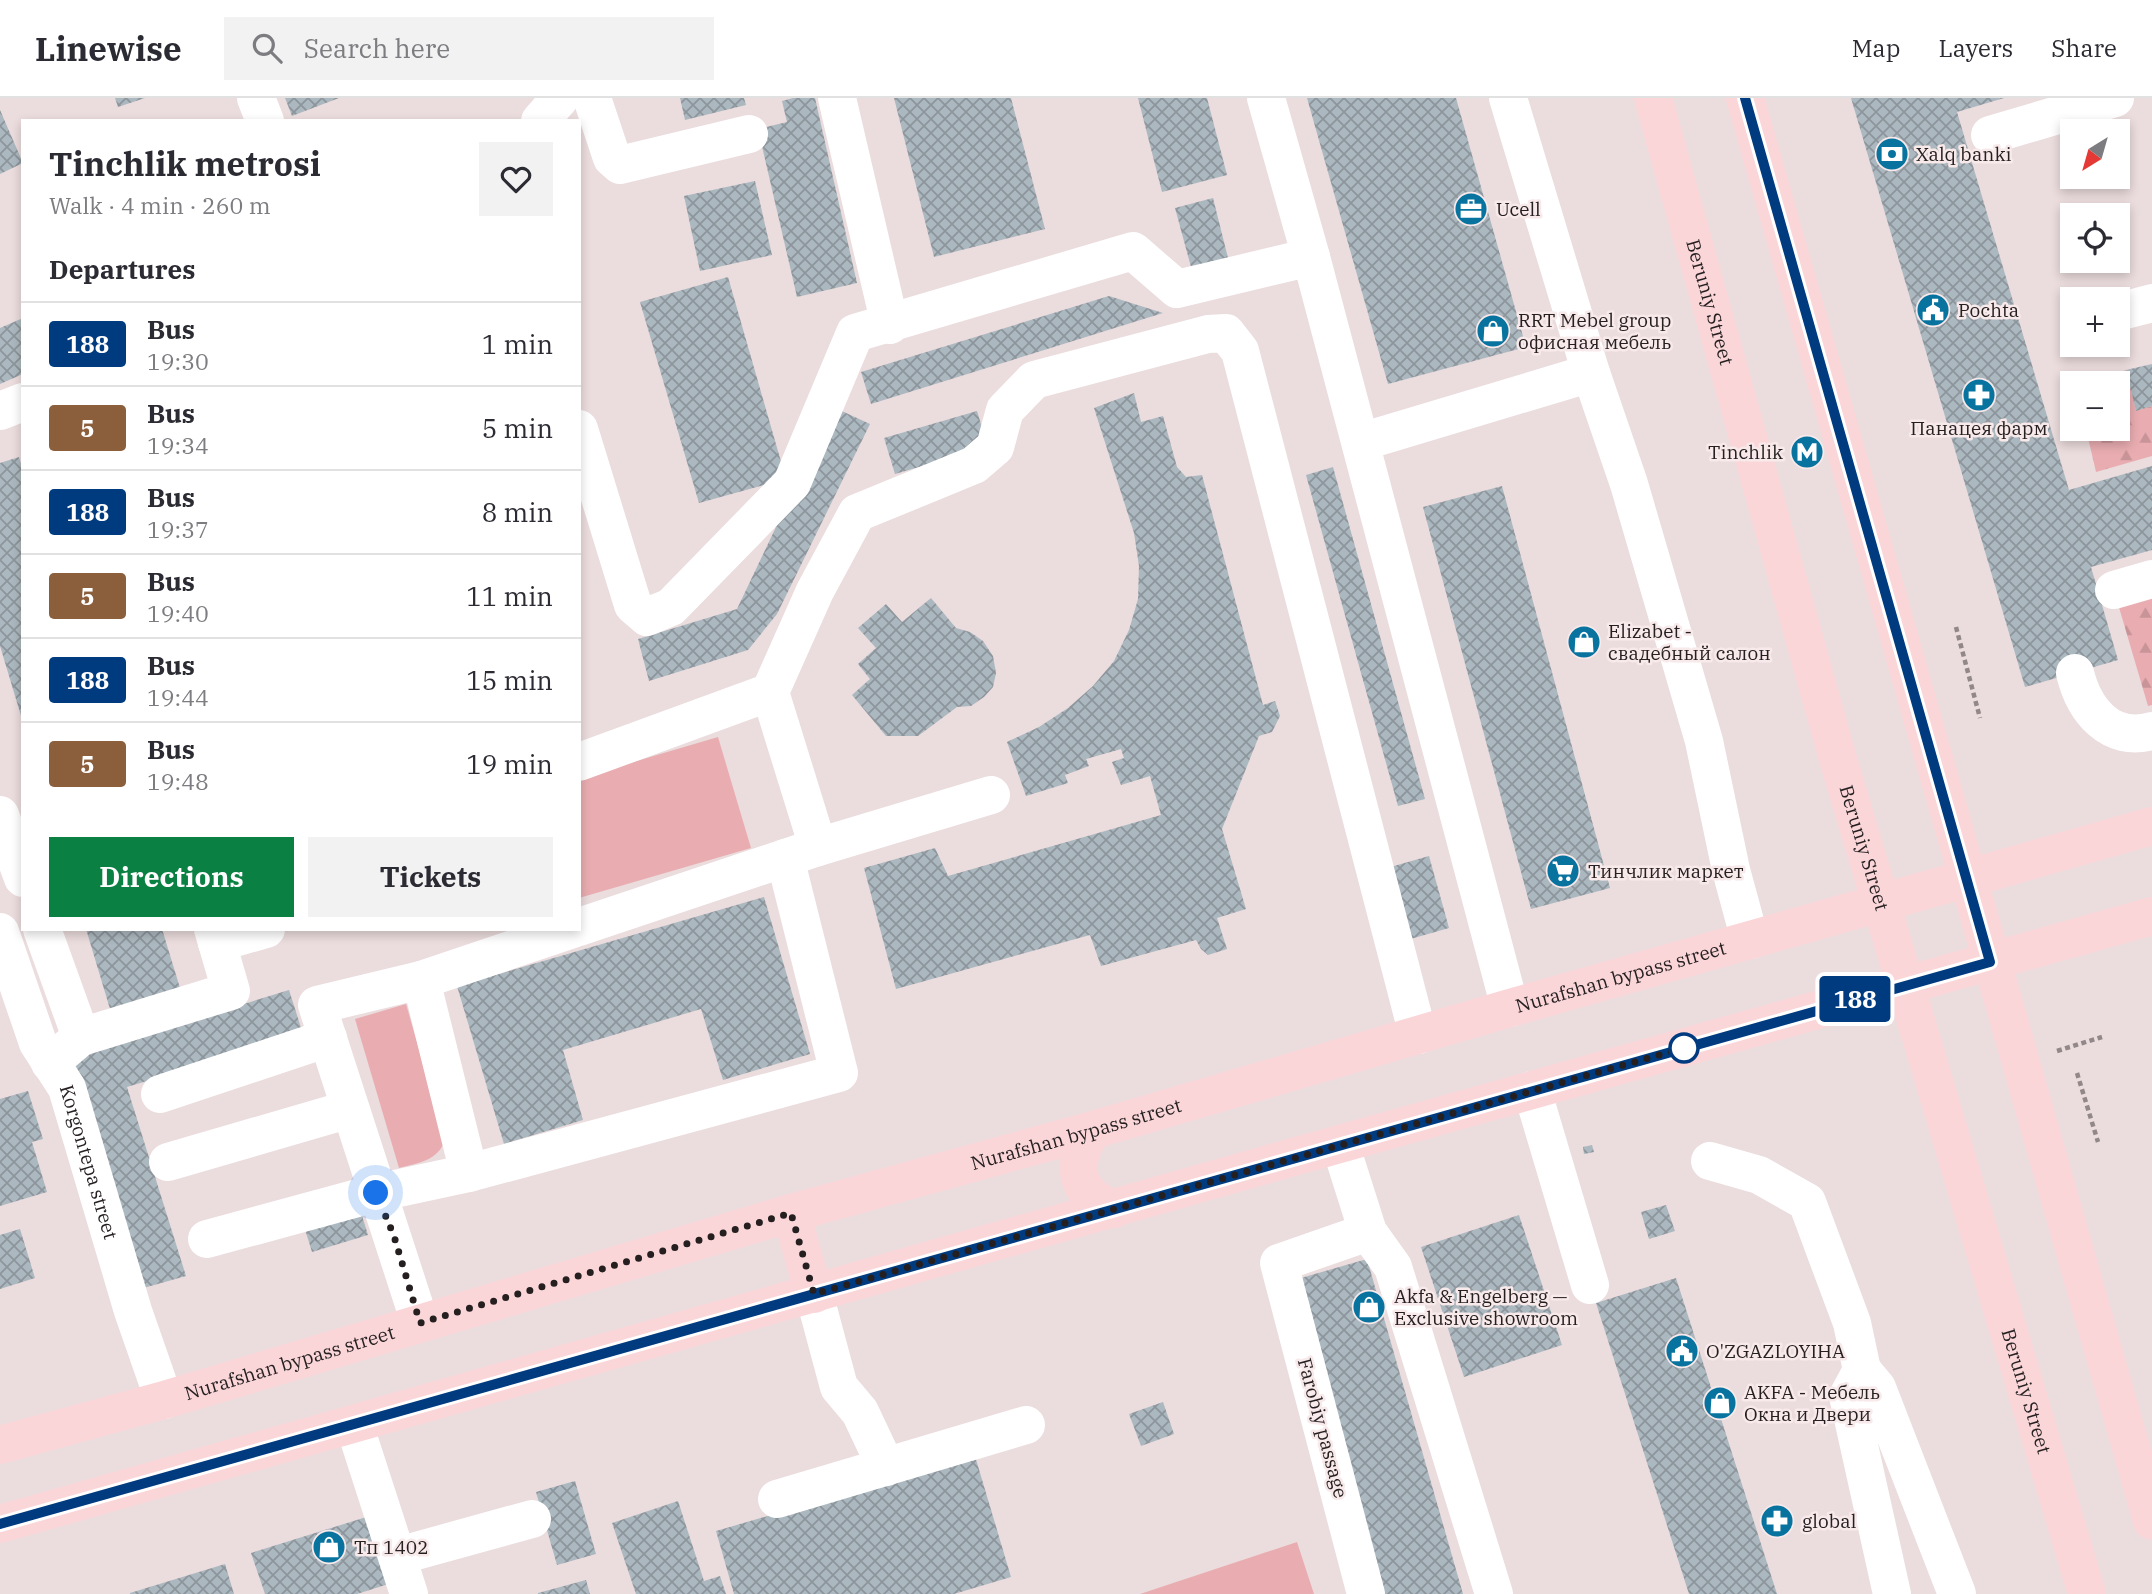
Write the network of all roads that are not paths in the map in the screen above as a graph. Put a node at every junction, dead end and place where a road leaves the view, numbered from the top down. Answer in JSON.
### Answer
{"nodes":[{"id":1,"x":256,"y":98,"type":"edge"},
{"id":2,"x":561,"y":98,"type":"edge"},
{"id":3,"x":592,"y":98,"type":"edge"},
{"id":4,"x":837,"y":98,"type":"edge"},
{"id":5,"x":1266,"y":98,"type":"edge"},
{"id":6,"x":1507,"y":98,"type":"edge"},
{"id":7,"x":1653,"y":98,"type":"edge"},
{"id":8,"x":1745,"y":98,"type":"edge"},
{"id":9,"x":2115,"y":98,"type":"edge"},
{"id":10,"x":264,"y":119,"type":"edge"},
{"id":11,"x":542,"y":119,"type":"edge"},
{"id":12,"x":749,"y":134,"type":"dead end"},
{"id":13,"x":1990,"y":135,"type":"dead end"},
{"id":14,"x":1311,"y":257,"type":"junction"},
{"id":15,"x":2152,"y":303,"type":"edge"},
{"id":16,"x":2130,"y":309,"type":"edge"},
{"id":17,"x":890,"y":325,"type":"junction"},
{"id":18,"x":1591,"y":373,"type":"junction"},
{"id":19,"x":21,"y":403,"type":"edge"},
{"id":20,"x":0,"y":411,"type":"edge"},
{"id":21,"x":581,"y":436,"type":"edge"},
{"id":22,"x":1361,"y":442,"type":"junction"},
{"id":23,"x":2152,"y":579,"type":"edge"},
{"id":24,"x":2114,"y":590,"type":"dead end"},
{"id":25,"x":2074,"y":673,"type":"dead end"},
{"id":26,"x":770,"y":692,"type":"junction"},
{"id":27,"x":2152,"y":731,"type":"edge"},
{"id":28,"x":581,"y":761,"type":"edge"},
{"id":29,"x":990,"y":795,"type":"dead end"},
{"id":30,"x":0,"y":816,"type":"edge"},
{"id":31,"x":2152,"y":826,"type":"edge"},
{"id":32,"x":802,"y":853,"type":"junction"},
{"id":33,"x":21,"y":873,"type":"edge"},
{"id":34,"x":1967,"y":879,"type":"junction"},
{"id":35,"x":1880,"y":904,"type":"junction"},
{"id":36,"x":2152,"y":916,"type":"edge"},
{"id":37,"x":581,"y":926,"type":"edge"},
{"id":38,"x":43,"y":931,"type":"edge"},
{"id":39,"x":252,"y":931,"type":"edge"},
{"id":40,"x":562,"y":931,"type":"edge"},
{"id":41,"x":0,"y":932,"type":"edge"},
{"id":42,"x":215,"y":936,"type":"edge"},
{"id":43,"x":527,"y":937,"type":"edge"},
{"id":44,"x":1750,"y":940,"type":"junction"},
{"id":45,"x":1990,"y":962,"type":"junction"},
{"id":46,"x":421,"y":980,"type":"junction"},
{"id":47,"x":1904,"y":986,"type":"junction"},
{"id":48,"x":1510,"y":1008,"type":"junction"},
{"id":49,"x":1418,"y":1035,"type":"junction"},
{"id":50,"x":81,"y":1037,"type":"junction"},
{"id":51,"x":328,"y":1038,"type":"junction"},
{"id":52,"x":50,"y":1063,"type":"junction"},
{"id":53,"x":1532,"y":1090,"type":"junction"},
{"id":54,"x":160,"y":1094,"type":"dead end"},
{"id":55,"x":350,"y":1110,"type":"junction"},
{"id":56,"x":1093,"y":1130,"type":"junction"},
{"id":57,"x":1340,"y":1144,"type":"junction"},
{"id":58,"x":168,"y":1161,"type":"dead end"},
{"id":59,"x":1710,"y":1161,"type":"dead end"},
{"id":60,"x":469,"y":1173,"type":"junction"},
{"id":61,"x":376,"y":1193,"type":"junction"},
{"id":62,"x":1114,"y":1209,"type":"junction"},
{"id":63,"x":791,"y":1213,"type":"junction"},
{"id":64,"x":1368,"y":1232,"type":"junction"},
{"id":65,"x":207,"y":1238,"type":"dead end"},
{"id":66,"x":1590,"y":1285,"type":"dead end"},
{"id":67,"x":814,"y":1294,"type":"junction"},
{"id":68,"x":420,"y":1323,"type":"junction"},
{"id":69,"x":1862,"y":1370,"type":"junction"},
{"id":70,"x":164,"y":1399,"type":"junction"},
{"id":71,"x":354,"y":1424,"type":"junction"},
{"id":72,"x":1026,"y":1425,"type":"dead end"},
{"id":73,"x":0,"y":1446,"type":"edge"},
{"id":74,"x":886,"y":1466,"type":"junction"},
{"id":75,"x":777,"y":1499,"type":"dead end"},
{"id":76,"x":531,"y":1519,"type":"dead end"},
{"id":77,"x":2152,"y":1521,"type":"edge"},
{"id":78,"x":0,"y":1524,"type":"edge"},
{"id":79,"x":398,"y":1556,"type":"junction"},
{"id":80,"x":409,"y":1594,"type":"edge"},
{"id":81,"x":1366,"y":1594,"type":"edge"},
{"id":82,"x":1494,"y":1594,"type":"edge"},
{"id":83,"x":1892,"y":1594,"type":"edge"},
{"id":84,"x":1956,"y":1594,"type":"edge"},
{"id":85,"x":2087,"y":1594,"type":"edge"}],
"edges":[{"from":1,"to":10,"type":"lane"},
{"from":2,"to":11,"type":"lane"},
{"from":3,"to":12,"type":"lane"},
{"from":4,"to":17,"type":"lane"},
{"from":5,"to":14,"type":"lane"},
{"from":6,"to":18,"type":"lane"},
{"from":7,"to":35,"type":"main road","name":"Beruniy Street"},
{"from":8,"to":34,"type":"main road"},
{"from":9,"to":13,"type":"lane"},
{"from":14,"to":17,"type":"lane"},
{"from":14,"to":22,"type":"lane"},
{"from":15,"to":16,"type":"lane"},
{"from":17,"to":21,"type":"lane"},
{"from":18,"to":22,"type":"lane"},
{"from":18,"to":44,"type":"lane"},
{"from":19,"to":20,"type":"lane"},
{"from":22,"to":48,"type":"lane"},
{"from":23,"to":24,"type":"lane"},
{"from":25,"to":27,"type":"lane"},
{"from":26,"to":28,"type":"lane"},
{"from":26,"to":32,"type":"lane"},
{"from":26,"to":49,"type":"lane"},
{"from":29,"to":32,"type":"lane"},
{"from":30,"to":33,"type":"lane"},
{"from":31,"to":34,"type":"main road","name":"Nurafshan bypass street"},
{"from":32,"to":37,"type":"lane"},
{"from":32,"to":60,"type":"lane"},
{"from":34,"to":35,"type":"main road","name":"Nurafshan bypass street"},
{"from":34,"to":45,"type":"main road"},
{"from":35,"to":44,"type":"main road","name":"Nurafshan bypass street"},
{"from":35,"to":47,"type":"main road","name":"Beruniy Street"},
{"from":36,"to":45,"type":"main road"},
{"from":38,"to":50,"type":"lane"},
{"from":39,"to":42,"type":"lane"},
{"from":40,"to":43,"type":"lane"},
{"from":41,"to":52,"type":"lane","name":"Korgontepa street"},
{"from":42,"to":50,"type":"lane"},
{"from":43,"to":46,"type":"lane"},
{"from":44,"to":48,"type":"main road","name":"Nurafshan bypass street"},
{"from":45,"to":47,"type":"main road"},
{"from":45,"to":77,"type":"main road"},
{"from":46,"to":51,"type":"lane"},
{"from":46,"to":60,"type":"lane"},
{"from":47,"to":53,"type":"main road"},
{"from":47,"to":85,"type":"main road","name":"Beruniy Street"},
{"from":48,"to":49,"type":"main road","name":"Nurafshan bypass street"},
{"from":49,"to":56,"type":"main road","name":"Nurafshan bypass street"},
{"from":50,"to":52,"type":"lane"},
{"from":51,"to":54,"type":"lane"},
{"from":51,"to":55,"type":"lane"},
{"from":52,"to":70,"type":"lane","name":"Korgontepa street"},
{"from":53,"to":57,"type":"main road"},
{"from":53,"to":66,"type":"lane"},
{"from":55,"to":58,"type":"lane"},
{"from":55,"to":61,"type":"lane"},
{"from":56,"to":62,"type":"main road"},
{"from":56,"to":63,"type":"main road","name":"Nurafshan bypass street"},
{"from":57,"to":62,"type":"main road"},
{"from":57,"to":64,"type":"lane"},
{"from":59,"to":69,"type":"lane"},
{"from":60,"to":61,"type":"lane"},
{"from":61,"to":65,"type":"lane"},
{"from":61,"to":68,"type":"lane"},
{"from":62,"to":67,"type":"main road"},
{"from":63,"to":67,"type":"main road"},
{"from":63,"to":68,"type":"main road","name":"Nurafshan bypass street"},
{"from":64,"to":81,"type":"lane","name":"Farobiy passage"},
{"from":64,"to":82,"type":"lane"},
{"from":67,"to":71,"type":"main road"},
{"from":67,"to":74,"type":"lane"},
{"from":68,"to":70,"type":"main road","name":"Nurafshan bypass street"},
{"from":69,"to":83,"type":"lane"},
{"from":69,"to":84,"type":"lane"},
{"from":70,"to":73,"type":"main road","name":"Nurafshan bypass street"},
{"from":71,"to":78,"type":"main road"},
{"from":71,"to":79,"type":"lane"},
{"from":72,"to":74,"type":"lane"},
{"from":74,"to":75,"type":"lane"},
{"from":76,"to":79,"type":"lane"},
{"from":79,"to":80,"type":"lane"}]}
